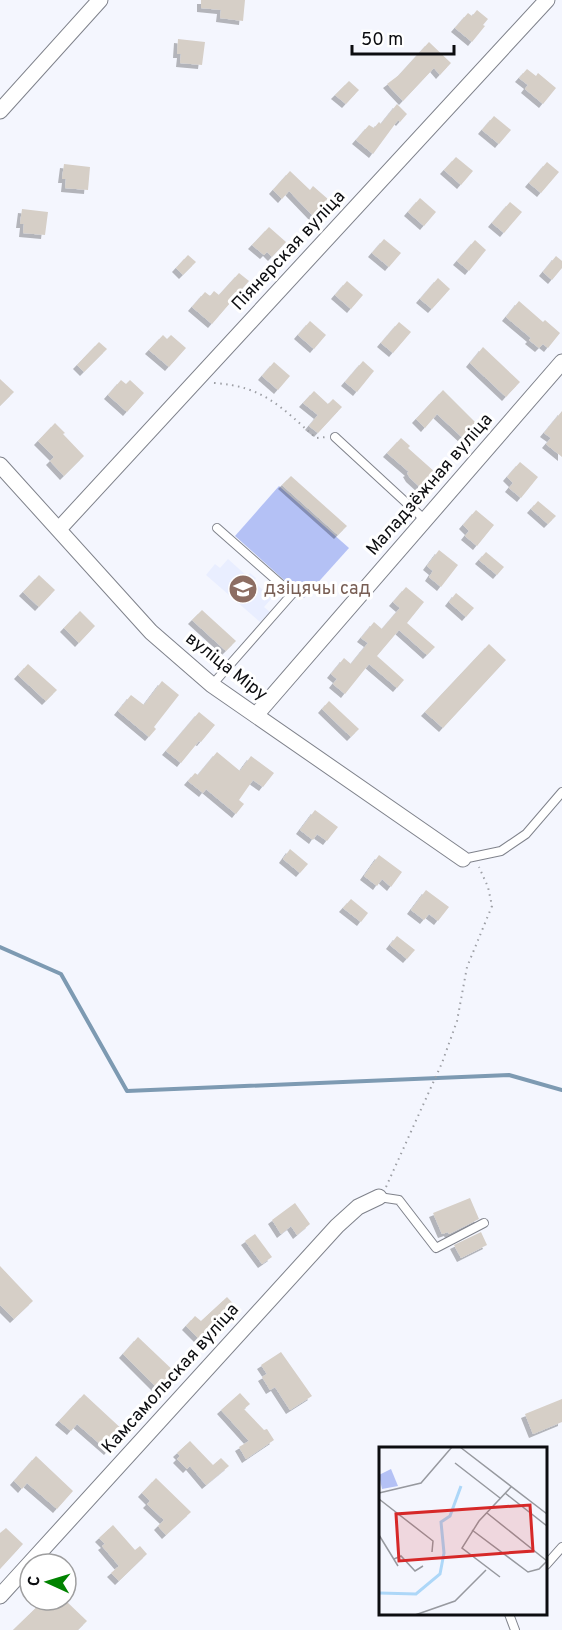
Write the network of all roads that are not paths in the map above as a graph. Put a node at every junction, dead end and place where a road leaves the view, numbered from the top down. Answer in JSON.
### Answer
{"nodes":[{"id":1,"x":100,"y":0,"type":"edge"},
{"id":2,"x":547,"y":0,"type":"edge"},
{"id":3,"x":0,"y":111,"type":"edge"},
{"id":4,"x":562,"y":363,"type":"edge"},
{"id":5,"x":335,"y":437,"type":"road end"},
{"id":6,"x":0,"y":465,"type":"edge"},
{"id":7,"x":425,"y":520,"type":"junction"},
{"id":8,"x":217,"y":528,"type":"dead end"},
{"id":9,"x":59,"y":529,"type":"junction"},
{"id":10,"x":212,"y":685,"type":"junction"},
{"id":11,"x":256,"y":715,"type":"junction"},
{"id":12,"x":562,"y":792,"type":"edge"},
{"id":13,"x":469,"y":857,"type":"joint"},
{"id":14,"x":379,"y":1197,"type":"joint"},
{"id":15,"x":484,"y":1223,"type":"dead end"},
{"id":16,"x":562,"y":1546,"type":"edge"},
{"id":17,"x":547,"y":1564,"type":"edge"},
{"id":18,"x":0,"y":1596,"type":"edge"},
{"id":19,"x":509,"y":1615,"type":"edge"},
{"id":20,"x":515,"y":1630,"type":"edge"}],
"edges":[{"from":1,"to":3,"type":"street"},
{"from":2,"to":9,"type":"street","name":"Піянерская вуліца"},
{"from":4,"to":7,"type":"street","name":"Маладзёжная вуліца"},
{"from":5,"to":7,"type":"lane"},
{"from":6,"to":9,"type":"street","name":"вуліца Міру"},
{"from":7,"to":11,"type":"street","name":"Маладзёжная вуліца"},
{"from":8,"to":10,"type":"lane"},
{"from":9,"to":10,"type":"street","name":"вуліца Міру"},
{"from":10,"to":11,"type":"street","name":"вуліца Міру"},
{"from":11,"to":13,"type":"street","name":"вуліца Міру"},
{"from":12,"to":13,"type":"lane"},
{"from":14,"to":15,"type":"lane"},
{"from":14,"to":18,"type":"street","name":"Камсамольская вуліца"},
{"from":16,"to":17,"type":"lane"},
{"from":19,"to":20,"type":"lane"}]}
